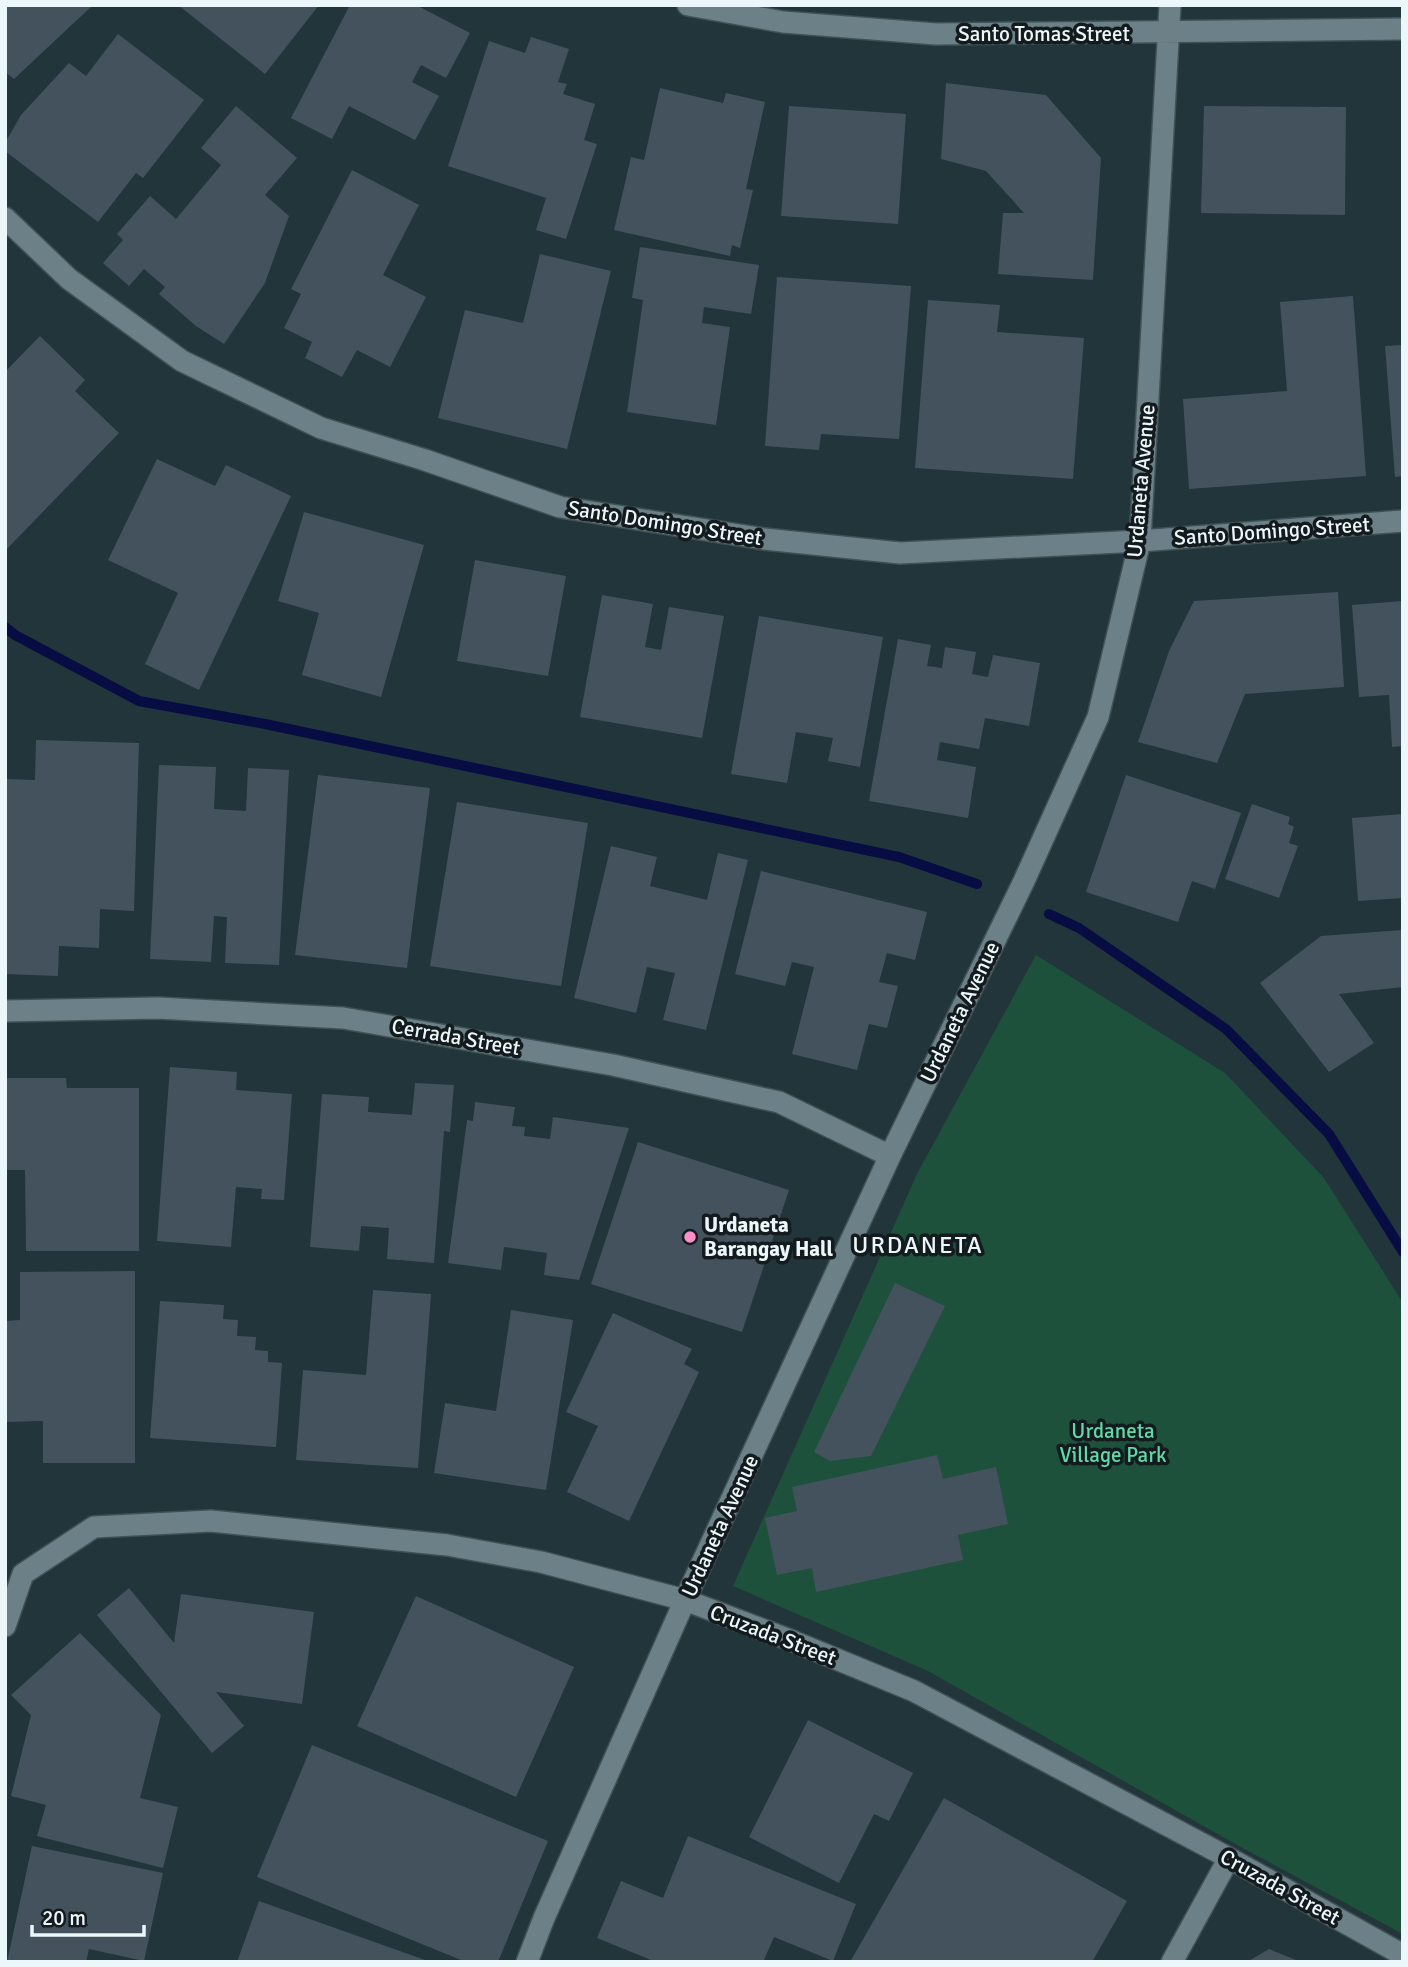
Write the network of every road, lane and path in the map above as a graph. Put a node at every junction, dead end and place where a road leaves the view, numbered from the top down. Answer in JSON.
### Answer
{"nodes":[{"id":1,"x":688,"y":5,"type":"edge"},
{"id":2,"x":1170,"y":5,"type":"edge"},
{"id":3,"x":1403,"y":29,"type":"edge"},
{"id":4,"x":1170,"y":33,"type":"junction"},
{"id":5,"x":5,"y":218,"type":"edge"},
{"id":6,"x":1403,"y":521,"type":"edge"},
{"id":7,"x":1140,"y":541,"type":"junction"},
{"id":8,"x":5,"y":1011,"type":"edge"},
{"id":9,"x":890,"y":1156,"type":"junction"},
{"id":10,"x":685,"y":1600,"type":"junction"},
{"id":11,"x":5,"y":1626,"type":"edge"},
{"id":12,"x":1229,"y":1858,"type":"junction"},
{"id":13,"x":1403,"y":1955,"type":"edge"},
{"id":14,"x":527,"y":1962,"type":"edge"},
{"id":15,"x":1172,"y":1962,"type":"edge"}],
"edges":[{"from":1,"to":4,"type":"street","name":"Santo Tomas Street"},
{"from":2,"to":4,"type":"street","name":"Urdaneta Avenue"},
{"from":3,"to":4,"type":"street","name":"Santo Tomas Street"},
{"from":4,"to":7,"type":"street","name":"Urdaneta Avenue"},
{"from":5,"to":7,"type":"street","name":"Santo Domingo Street"},
{"from":6,"to":7,"type":"street","name":"Santo Domingo Street"},
{"from":7,"to":9,"type":"street","name":"Urdaneta Avenue"},
{"from":8,"to":9,"type":"street","name":"Cerrada Street"},
{"from":9,"to":10,"type":"street","name":"Urdaneta Avenue"},
{"from":10,"to":11,"type":"street","name":"Cruzada Street"},
{"from":10,"to":12,"type":"street","name":"Cruzada Street"},
{"from":10,"to":14,"type":"street","name":"Urdaneta Avenue"},
{"from":12,"to":13,"type":"street","name":"Cruzada Street"},
{"from":12,"to":15,"type":"street"}]}
